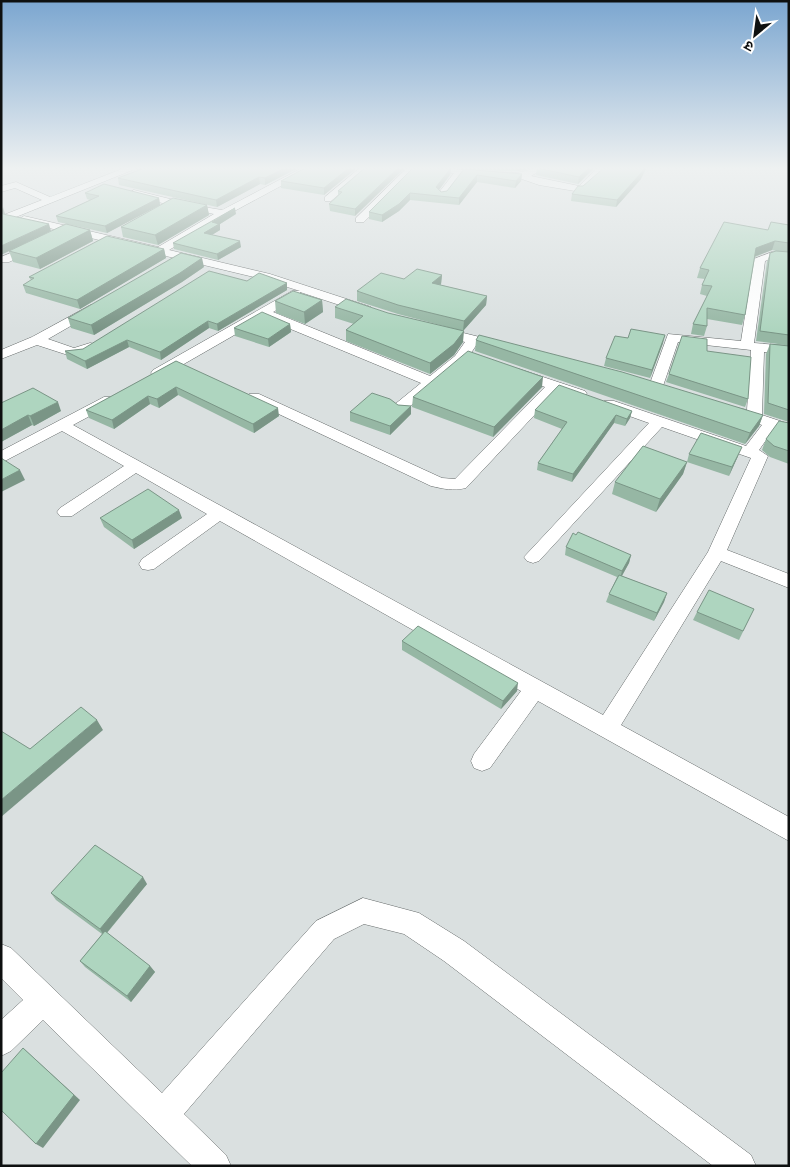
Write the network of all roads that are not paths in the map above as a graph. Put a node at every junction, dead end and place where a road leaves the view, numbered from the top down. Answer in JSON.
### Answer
{"nodes":[{"id":1,"x":26,"y":221,"type":"edge"},
{"id":2,"x":209,"y":221,"type":"edge"},
{"id":3,"x":68,"y":229,"type":"junction"},
{"id":4,"x":124,"y":230,"type":"edge"},
{"id":5,"x":108,"y":239,"type":"junction"},
{"id":6,"x":92,"y":248,"type":"edge"},
{"id":7,"x":159,"y":251,"type":"junction"},
{"id":8,"x":180,"y":256,"type":"junction"},
{"id":9,"x":789,"y":257,"type":"edge"},
{"id":10,"x":6,"y":260,"type":"dead end"},
{"id":11,"x":217,"y":264,"type":"junction"},
{"id":12,"x":164,"y":266,"type":"edge"},
{"id":13,"x":202,"y":276,"type":"edge"},
{"id":14,"x":304,"y":289,"type":"junction"},
{"id":15,"x":101,"y":304,"type":"edge"},
{"id":16,"x":263,"y":314,"type":"junction"},
{"id":17,"x":384,"y":316,"type":"edge"},
{"id":18,"x":428,"y":328,"type":"edge"},
{"id":19,"x":103,"y":339,"type":"edge"},
{"id":20,"x":37,"y":340,"type":"junction"},
{"id":21,"x":473,"y":340,"type":"junction"},
{"id":22,"x":753,"y":346,"type":"junction"},
{"id":23,"x":510,"y":348,"type":"edge"},
{"id":24,"x":789,"y":350,"type":"edge"},
{"id":25,"x":463,"y":354,"type":"junction"},
{"id":26,"x":1,"y":355,"type":"edge"},
{"id":27,"x":482,"y":360,"type":"edge"},
{"id":28,"x":178,"y":362,"type":"junction"},
{"id":29,"x":509,"y":369,"type":"edge"},
{"id":30,"x":196,"y":371,"type":"edge"},
{"id":31,"x":145,"y":380,"type":"edge"},
{"id":32,"x":431,"y":382,"type":"junction"},
{"id":33,"x":554,"y":385,"type":"junction"},
{"id":34,"x":657,"y":387,"type":"edge"},
{"id":35,"x":240,"y":391,"type":"edge"},
{"id":36,"x":120,"y":394,"type":"edge"},
{"id":37,"x":399,"y":408,"type":"edge"},
{"id":38,"x":728,"y":408,"type":"edge"},
{"id":39,"x":754,"y":417,"type":"junction"},
{"id":40,"x":659,"y":421,"type":"junction"},
{"id":41,"x":771,"y":422,"type":"junction"},
{"id":42,"x":62,"y":425,"type":"junction"},
{"id":43,"x":789,"y":429,"type":"edge"},
{"id":44,"x":749,"y":453,"type":"junction"},
{"id":45,"x":1,"y":458,"type":"edge"},
{"id":46,"x":135,"y":466,"type":"junction"},
{"id":47,"x":66,"y":512,"type":"dead end"},
{"id":48,"x":220,"y":513,"type":"junction"},
{"id":49,"x":717,"y":553,"type":"junction"},
{"id":50,"x":533,"y":557,"type":"dead end"},
{"id":51,"x":148,"y":564,"type":"dead end"},
{"id":52,"x":789,"y":582,"type":"edge"},
{"id":53,"x":535,"y":688,"type":"junction"},
{"id":54,"x":607,"y":728,"type":"junction"},
{"id":55,"x":482,"y":761,"type":"dead end"},
{"id":56,"x":789,"y":830,"type":"edge"},
{"id":57,"x":1,"y":958,"type":"edge"},
{"id":58,"x":43,"y":1000,"type":"junction"},
{"id":59,"x":1,"y":1041,"type":"edge"},
{"id":60,"x":163,"y":1115,"type":"junction"},
{"id":61,"x":215,"y":1166,"type":"edge"},
{"id":62,"x":740,"y":1166,"type":"edge"}],
"edges":[{"from":1,"to":3,"type":"street"},
{"from":2,"to":7,"type":"street"},
{"from":3,"to":5,"type":"street"},
{"from":3,"to":10,"type":"street"},
{"from":4,"to":5,"type":"street"},
{"from":5,"to":6,"type":"street"},
{"from":5,"to":7,"type":"street"},
{"from":7,"to":8,"type":"street"},
{"from":8,"to":11,"type":"street"},
{"from":8,"to":12,"type":"street"},
{"from":9,"to":22,"type":"street"},
{"from":11,"to":13,"type":"street"},
{"from":11,"to":14,"type":"street"},
{"from":14,"to":16,"type":"street"},
{"from":14,"to":17,"type":"street"},
{"from":15,"to":20,"type":"street"},
{"from":16,"to":28,"type":"street"},
{"from":16,"to":32,"type":"street"},
{"from":18,"to":21,"type":"street"},
{"from":19,"to":20,"type":"street"},
{"from":20,"to":26,"type":"street"},
{"from":21,"to":23,"type":"street"},
{"from":21,"to":25,"type":"street"},
{"from":22,"to":24,"type":"street"},
{"from":22,"to":34,"type":"street"},
{"from":22,"to":39,"type":"street"},
{"from":25,"to":27,"type":"street"},
{"from":25,"to":32,"type":"street"},
{"from":28,"to":30,"type":"street"},
{"from":28,"to":31,"type":"street"},
{"from":29,"to":33,"type":"street"},
{"from":32,"to":37,"type":"street"},
{"from":33,"to":35,"type":"street"},
{"from":33,"to":40,"type":"street"},
{"from":36,"to":42,"type":"street"},
{"from":38,"to":39,"type":"street"},
{"from":39,"to":41,"type":"street"},
{"from":40,"to":44,"type":"street"},
{"from":40,"to":50,"type":"street"},
{"from":41,"to":43,"type":"street"},
{"from":41,"to":44,"type":"street"},
{"from":42,"to":45,"type":"street"},
{"from":42,"to":46,"type":"street"},
{"from":44,"to":49,"type":"street"},
{"from":46,"to":47,"type":"street"},
{"from":46,"to":48,"type":"street"},
{"from":48,"to":51,"type":"street"},
{"from":48,"to":53,"type":"street"},
{"from":49,"to":52,"type":"street"},
{"from":49,"to":54,"type":"street"},
{"from":53,"to":54,"type":"street"},
{"from":53,"to":55,"type":"street"},
{"from":54,"to":56,"type":"street"},
{"from":57,"to":58,"type":"street"},
{"from":58,"to":59,"type":"street"},
{"from":58,"to":60,"type":"street"},
{"from":60,"to":61,"type":"street"},
{"from":60,"to":62,"type":"street"}]}
